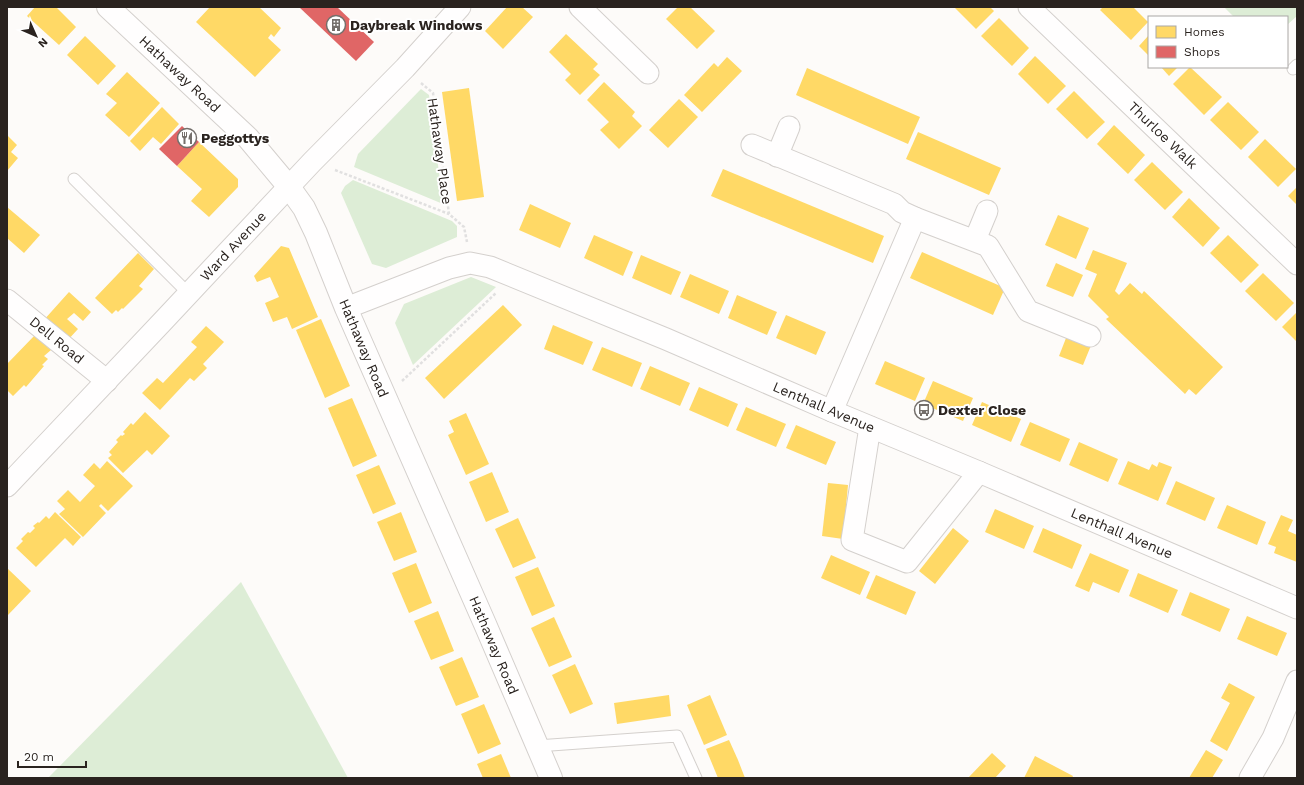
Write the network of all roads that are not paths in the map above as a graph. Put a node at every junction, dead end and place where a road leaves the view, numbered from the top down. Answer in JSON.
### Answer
{"nodes":[{"id":1,"x":108,"y":7,"type":"edge"},
{"id":2,"x":460,"y":7,"type":"edge"},
{"id":3,"x":580,"y":7,"type":"edge"},
{"id":4,"x":1029,"y":7,"type":"edge"},
{"id":5,"x":648,"y":73,"type":"dead end"},
{"id":6,"x":789,"y":127,"type":"dead end"},
{"id":7,"x":752,"y":145,"type":"dead end"},
{"id":8,"x":777,"y":156,"type":"junction"},
{"id":9,"x":74,"y":179,"type":"dead end"},
{"id":10,"x":289,"y":187,"type":"junction"},
{"id":11,"x":988,"y":211,"type":"dead end"},
{"id":12,"x":915,"y":218,"type":"junction"},
{"id":13,"x":974,"y":240,"type":"junction"},
{"id":14,"x":1297,"y":264,"type":"edge"},
{"id":15,"x":188,"y":294,"type":"junction"},
{"id":16,"x":7,"y":300,"type":"edge"},
{"id":17,"x":346,"y":308,"type":"junction"},
{"id":18,"x":1090,"y":336,"type":"dead end"},
{"id":19,"x":107,"y":381,"type":"junction"},
{"id":20,"x":832,"y":411,"type":"junction"},
{"id":21,"x":870,"y":427,"type":"junction"},
{"id":22,"x":979,"y":472,"type":"junction"},
{"id":23,"x":7,"y":486,"type":"edge"},
{"id":24,"x":1297,"y":608,"type":"edge"},
{"id":25,"x":1297,"y":681,"type":"edge"},
{"id":26,"x":537,"y":746,"type":"junction"},
{"id":27,"x":551,"y":778,"type":"edge"},
{"id":28,"x":696,"y":778,"type":"edge"},
{"id":29,"x":1250,"y":778,"type":"edge"}],
"edges":[{"from":1,"to":10,"type":"street","name":"Hathaway Road"},
{"from":2,"to":10,"type":"street","name":"Ward Avenue"},
{"from":3,"to":5,"type":"street"},
{"from":4,"to":14,"type":"street","name":"Thurloe Walk"},
{"from":6,"to":8,"type":"street"},
{"from":7,"to":8,"type":"street"},
{"from":8,"to":12,"type":"street"},
{"from":9,"to":15,"type":"lane"},
{"from":10,"to":15,"type":"street","name":"Ward Avenue"},
{"from":10,"to":17,"type":"street","name":"Hathaway Road"},
{"from":11,"to":13,"type":"street"},
{"from":12,"to":13,"type":"street"},
{"from":12,"to":20,"type":"street"},
{"from":13,"to":18,"type":"street"},
{"from":15,"to":19,"type":"street","name":"Ward Avenue"},
{"from":16,"to":19,"type":"street","name":"Dell Road"},
{"from":17,"to":20,"type":"street","name":"Lenthall Avenue"},
{"from":17,"to":26,"type":"street","name":"Hathaway Road"},
{"from":19,"to":23,"type":"street","name":"Ward Avenue"},
{"from":20,"to":21,"type":"street","name":"Lenthall Avenue"},
{"from":21,"to":22,"type":"street","name":"Lenthall Avenue"},
{"from":21,"to":22,"type":"street"},
{"from":22,"to":24,"type":"street","name":"Lenthall Avenue"},
{"from":25,"to":29,"type":"street"},
{"from":26,"to":27,"type":"street","name":"Hathaway Road"},
{"from":26,"to":28,"type":"lane"}]}
